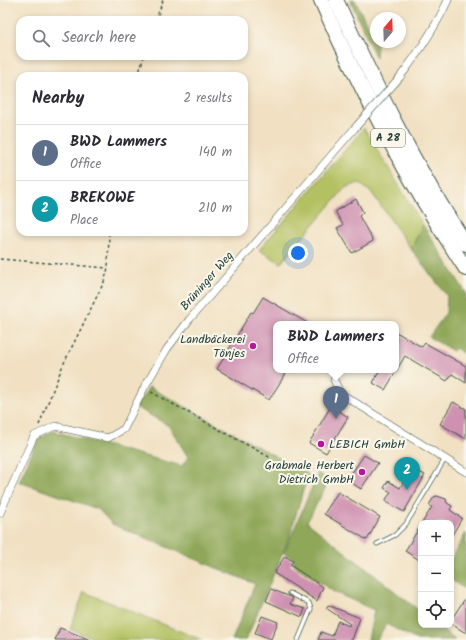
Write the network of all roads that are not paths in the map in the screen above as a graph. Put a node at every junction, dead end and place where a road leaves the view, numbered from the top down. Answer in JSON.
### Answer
{"nodes":[{"id":1,"x":321,"y":0,"type":"edge"},
{"id":2,"x":336,"y":0,"type":"edge"},
{"id":3,"x":448,"y":0,"type":"edge"},
{"id":4,"x":466,"y":244,"type":"edge"},
{"id":5,"x":466,"y":269,"type":"edge"},
{"id":6,"x":334,"y":380,"type":"dead end"},
{"id":7,"x":445,"y":459,"type":"junction"},
{"id":8,"x":466,"y":472,"type":"edge"},
{"id":9,"x":0,"y":513,"type":"edge"},
{"id":10,"x":378,"y":544,"type":"dead end"},
{"id":11,"x":290,"y":593,"type":"dead end"},
{"id":12,"x":298,"y":640,"type":"edge"}],
"edges":[{"from":1,"to":5,"type":"highway","number":"A 28"},
{"from":2,"to":4,"type":"highway","number":"A 28"},
{"from":3,"to":9,"type":"street","name":"Brüninger Weg","bridge":true},
{"from":6,"to":7,"type":"street"},
{"from":7,"to":8,"type":"street"},
{"from":7,"to":10,"type":"lane"},
{"from":11,"to":12,"type":"lane"}]}
